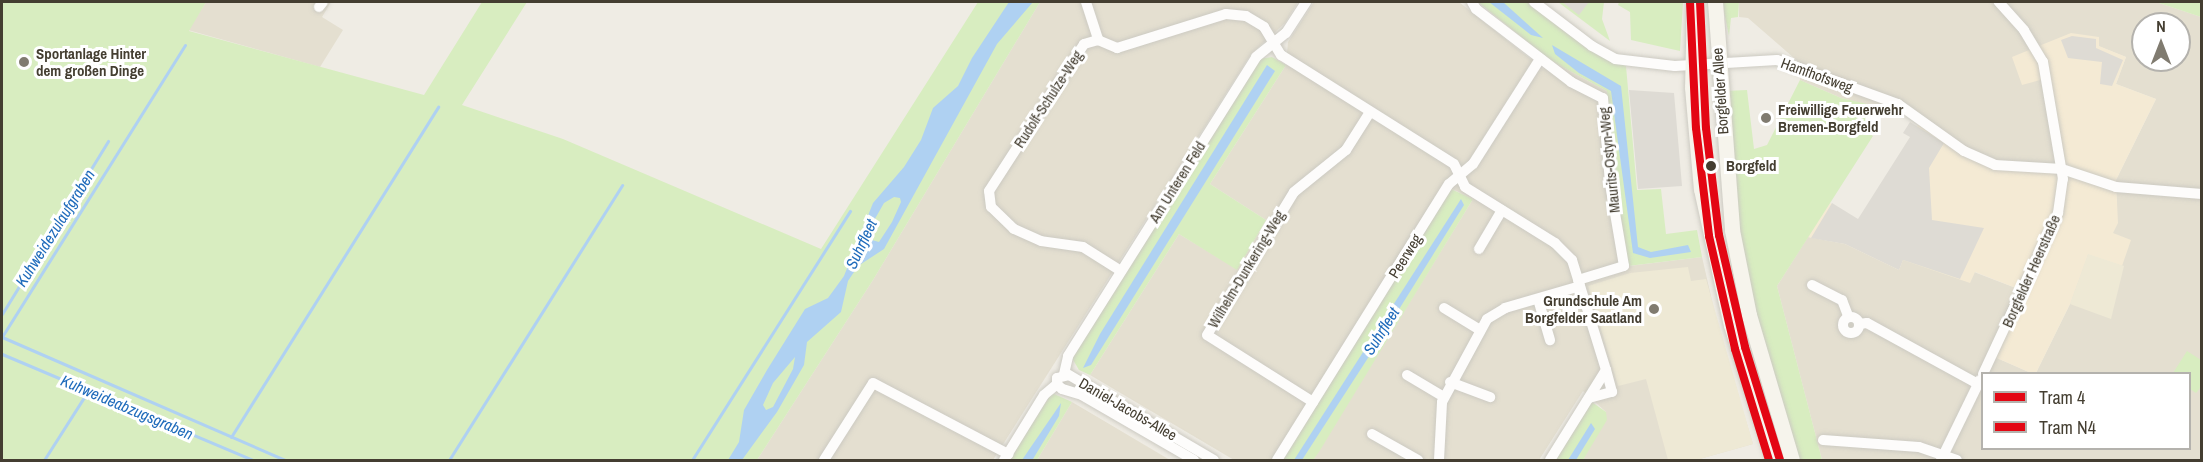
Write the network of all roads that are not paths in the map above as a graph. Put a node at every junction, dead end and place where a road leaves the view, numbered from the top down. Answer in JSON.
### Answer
{"nodes":[{"id":1,"x":1086,"y":2,"type":"edge"},
{"id":2,"x":1306,"y":2,"type":"edge"},
{"id":3,"x":1472,"y":2,"type":"edge"},
{"id":4,"x":1533,"y":2,"type":"edge"},
{"id":5,"x":1694,"y":2,"type":"edge"},
{"id":6,"x":1715,"y":2,"type":"edge"},
{"id":7,"x":1999,"y":2,"type":"edge"},
{"id":8,"x":1098,"y":40,"type":"junction"},
{"id":9,"x":1274,"y":42,"type":"junction"},
{"id":10,"x":1540,"y":58,"type":"junction"},
{"id":11,"x":1717,"y":62,"type":"junction"},
{"id":12,"x":1692,"y":64,"type":"junction"},
{"id":13,"x":1370,"y":112,"type":"junction"},
{"id":14,"x":2062,"y":169,"type":"junction"},
{"id":15,"x":1460,"y":176,"type":"junction"},
{"id":16,"x":2202,"y":194,"type":"edge"},
{"id":17,"x":1502,"y":210,"type":"junction"},
{"id":18,"x":1479,"y":249,"type":"dead end"},
{"id":19,"x":1121,"y":271,"type":"junction"},
{"id":20,"x":1579,"y":283,"type":"junction"},
{"id":21,"x":1812,"y":285,"type":"dead end"},
{"id":22,"x":1538,"y":299,"type":"junction"},
{"id":23,"x":1444,"y":308,"type":"dead end"},
{"id":24,"x":1480,"y":330,"type":"junction"},
{"id":25,"x":1550,"y":340,"type":"dead end"},
{"id":26,"x":1606,"y":370,"type":"junction"},
{"id":27,"x":1984,"y":372,"type":"edge"},
{"id":28,"x":1064,"y":374,"type":"junction"},
{"id":29,"x":1407,"y":375,"type":"dead end"},
{"id":30,"x":1981,"y":378,"type":"edge"},
{"id":31,"x":1450,"y":382,"type":"junction"},
{"id":32,"x":1057,"y":384,"type":"junction"},
{"id":33,"x":1444,"y":397,"type":"junction"},
{"id":34,"x":1490,"y":397,"type":"dead end"},
{"id":35,"x":1589,"y":398,"type":"junction"},
{"id":36,"x":1313,"y":402,"type":"junction"},
{"id":37,"x":1372,"y":435,"type":"dead end"},
{"id":38,"x":1823,"y":440,"type":"dead end"},
{"id":39,"x":1006,"y":457,"type":"edge"},
{"id":40,"x":1942,"y":457,"type":"edge"},
{"id":41,"x":824,"y":460,"type":"edge"},
{"id":42,"x":1194,"y":460,"type":"edge"},
{"id":43,"x":1214,"y":460,"type":"edge"},
{"id":44,"x":1277,"y":460,"type":"edge"},
{"id":45,"x":1418,"y":460,"type":"edge"},
{"id":46,"x":1439,"y":460,"type":"edge"},
{"id":47,"x":1550,"y":460,"type":"edge"},
{"id":48,"x":1774,"y":460,"type":"edge"},
{"id":49,"x":1792,"y":460,"type":"edge"},
{"id":50,"x":1957,"y":460,"type":"edge"}],
"edges":[{"from":1,"to":8,"type":"street"},
{"from":2,"to":9,"type":"street","name":"Am Unteren Feld"},
{"from":3,"to":10,"type":"street","name":"Maurits-Ostyn-Weg"},
{"from":4,"to":12,"type":"street","name":"Hamfhofsweg"},
{"from":5,"to":12,"type":"main road","name":"Borgfelder Allee"},
{"from":6,"to":11,"type":"main road","name":"Borgfelder Allee"},
{"from":7,"to":14,"type":"street","name":"Borgfelder Heerstraße"},
{"from":8,"to":9,"type":"street","name":"Rudolf-Schulze-Weg"},
{"from":8,"to":19,"type":"street","name":"Rudolf-Schulze-Weg"},
{"from":9,"to":13,"type":"street","name":"Rudolf-Schulze-Weg"},
{"from":9,"to":19,"type":"street","name":"Am Unteren Feld"},
{"from":10,"to":15,"type":"street","name":"Peerweg"},
{"from":10,"to":20,"type":"street","name":"Maurits-Ostyn-Weg"},
{"from":11,"to":12,"type":"street","name":"Hamfhofsweg"},
{"from":11,"to":14,"type":"street","name":"Hamfhofsweg"},
{"from":11,"to":49,"type":"main road","name":"Borgfelder Allee"},
{"from":12,"to":48,"type":"main road","name":"Borgfelder Allee"},
{"from":13,"to":15,"type":"street","name":"Rudolf-Schulze-Weg"},
{"from":13,"to":36,"type":"street","name":"Wilhelm-Dunkering-Weg"},
{"from":14,"to":16,"type":"street","name":"Hamfhofsweg"},
{"from":14,"to":27,"type":"street","name":"Borgfelder Heerstraße"},
{"from":15,"to":17,"type":"street","name":"Rudolf-Schulze-Weg"},
{"from":15,"to":36,"type":"street","name":"Peerweg"},
{"from":17,"to":18,"type":"street"},
{"from":17,"to":20,"type":"street","name":"Rudolf-Schulze-Weg"},
{"from":19,"to":28,"type":"street","name":"Am Unteren Feld"},
{"from":20,"to":22,"type":"street"},
{"from":20,"to":26,"type":"street","name":"Rudolf-Schulze-Weg"},
{"from":21,"to":30,"type":"street"},
{"from":22,"to":24,"type":"street"},
{"from":22,"to":25,"type":"street"},
{"from":23,"to":24,"type":"street"},
{"from":24,"to":31,"type":"street"},
{"from":26,"to":35,"type":"street"},
{"from":26,"to":35,"type":"street","name":"Rudolf-Schulze-Weg"},
{"from":28,"to":32,"type":"street","name":"Daniel-Jacobs-Allee"},
{"from":28,"to":43,"type":"street","name":"Daniel-Jacobs-Allee"},
{"from":29,"to":33,"type":"street"},
{"from":30,"to":40,"type":"street","name":"Borgfelder Heerstraße"},
{"from":31,"to":33,"type":"street"},
{"from":31,"to":34,"type":"street"},
{"from":32,"to":39,"type":"street"},
{"from":32,"to":42,"type":"street","name":"Daniel-Jacobs-Allee"},
{"from":33,"to":46,"type":"street"},
{"from":35,"to":47,"type":"street"},
{"from":36,"to":44,"type":"street","name":"Peerweg"},
{"from":37,"to":45,"type":"street"},
{"from":38,"to":40,"type":"street"},
{"from":39,"to":41,"type":"street"},
{"from":40,"to":50,"type":"street"}]}
